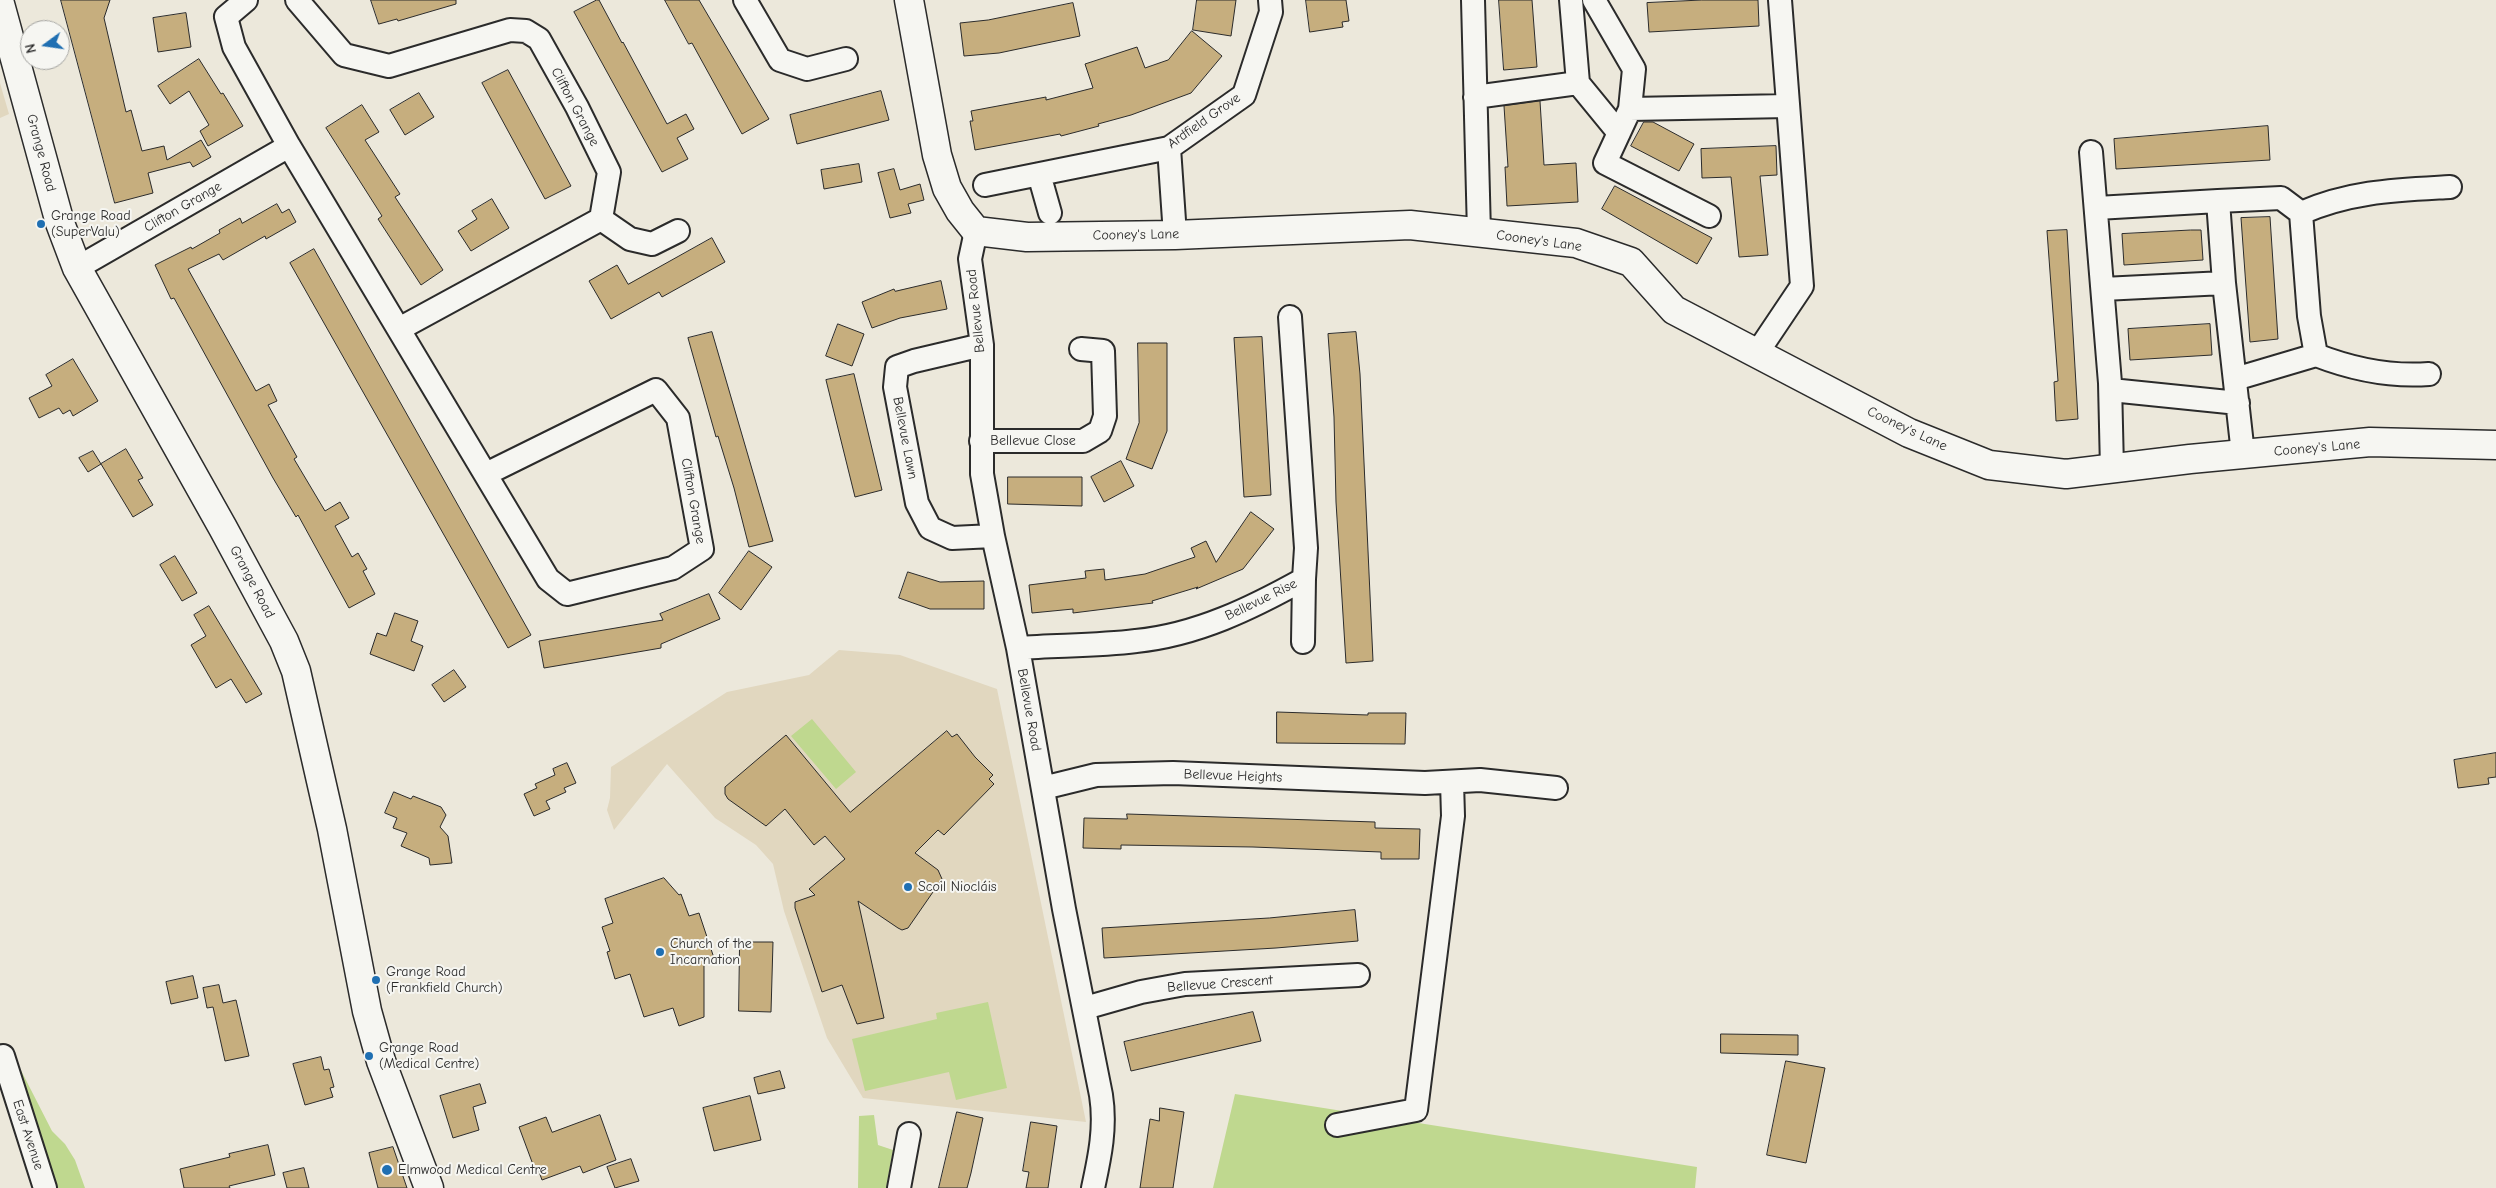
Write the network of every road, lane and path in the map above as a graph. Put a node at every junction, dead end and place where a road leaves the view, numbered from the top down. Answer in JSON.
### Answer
{"nodes":[{"id":1,"x":246,"y":0,"type":"edge"},
{"id":2,"x":297,"y":0,"type":"edge"},
{"id":3,"x":745,"y":0,"type":"edge"},
{"id":4,"x":909,"y":0,"type":"edge"},
{"id":5,"x":1270,"y":0,"type":"edge"},
{"id":6,"x":1473,"y":0,"type":"edge"},
{"id":7,"x":1571,"y":0,"type":"edge"},
{"id":8,"x":1594,"y":0,"type":"edge"},
{"id":9,"x":1780,"y":0,"type":"edge"},
{"id":10,"x":0,"y":4,"type":"edge"},
{"id":11,"x":846,"y":59,"type":"dead end"},
{"id":12,"x":1578,"y":83,"type":"junction"},
{"id":13,"x":1475,"y":97,"type":"junction"},
{"id":14,"x":1788,"y":106,"type":"junction"},
{"id":15,"x":1630,"y":109,"type":"junction"},
{"id":16,"x":1619,"y":133,"type":"junction"},
{"id":17,"x":289,"y":146,"type":"junction"},
{"id":18,"x":1169,"y":148,"type":"junction"},
{"id":19,"x":2091,"y":152,"type":"dead end"},
{"id":20,"x":1039,"y":174,"type":"junction"},
{"id":21,"x":985,"y":185,"type":"dead end"},
{"id":22,"x":2450,"y":187,"type":"dead end"},
{"id":23,"x":2218,"y":201,"type":"junction"},
{"id":24,"x":2097,"y":208,"type":"junction"},
{"id":25,"x":2301,"y":212,"type":"junction"},
{"id":26,"x":1050,"y":213,"type":"dead end"},
{"id":27,"x":1709,"y":216,"type":"dead end"},
{"id":28,"x":601,"y":219,"type":"junction"},
{"id":29,"x":678,"y":231,"type":"dead end"},
{"id":30,"x":976,"y":231,"type":"junction"},
{"id":31,"x":1479,"y":233,"type":"junction"},
{"id":32,"x":1175,"y":235,"type":"junction"},
{"id":33,"x":78,"y":268,"type":"junction"},
{"id":34,"x":2224,"y":283,"type":"junction"},
{"id":35,"x":2103,"y":289,"type":"junction"},
{"id":36,"x":1290,"y":317,"type":"dead end"},
{"id":37,"x":399,"y":329,"type":"junction"},
{"id":38,"x":982,"y":344,"type":"junction"},
{"id":39,"x":1081,"y":349,"type":"dead end"},
{"id":40,"x":1757,"y":353,"type":"junction"},
{"id":41,"x":2316,"y":355,"type":"junction"},
{"id":42,"x":2429,"y":374,"type":"dead end"},
{"id":43,"x":2235,"y":379,"type":"junction"},
{"id":44,"x":2110,"y":390,"type":"junction"},
{"id":45,"x":2238,"y":403,"type":"junction"},
{"id":46,"x":981,"y":441,"type":"junction"},
{"id":47,"x":2496,"y":445,"type":"edge"},
{"id":48,"x":2243,"y":454,"type":"junction"},
{"id":49,"x":2112,"y":469,"type":"junction"},
{"id":50,"x":486,"y":474,"type":"junction"},
{"id":51,"x":993,"y":536,"type":"junction"},
{"id":52,"x":1304,"y":579,"type":"junction"},
{"id":53,"x":1303,"y":642,"type":"dead end"},
{"id":54,"x":1018,"y":648,"type":"junction"},
{"id":55,"x":1452,"y":782,"type":"junction"},
{"id":56,"x":1043,"y":788,"type":"junction"},
{"id":57,"x":1556,"y":788,"type":"dead end"},
{"id":58,"x":1358,"y":975,"type":"dead end"},
{"id":59,"x":1085,"y":1008,"type":"junction"},
{"id":60,"x":0,"y":1057,"type":"edge"},
{"id":61,"x":1337,"y":1125,"type":"dead end"},
{"id":62,"x":909,"y":1134,"type":"dead end"},
{"id":63,"x":45,"y":1188,"type":"edge"},
{"id":64,"x":429,"y":1188,"type":"edge"},
{"id":65,"x":899,"y":1188,"type":"edge"},
{"id":66,"x":1093,"y":1188,"type":"edge"}],
"edges":[{"from":1,"to":17,"type":"street","name":"Clifton Grange"},
{"from":2,"to":28,"type":"street","name":"Clifton Grange"},
{"from":3,"to":11,"type":"street"},
{"from":4,"to":30,"type":"street"},
{"from":5,"to":18,"type":"street","name":"Ardfield Grove"},
{"from":6,"to":13,"type":"street"},
{"from":7,"to":12,"type":"street"},
{"from":8,"to":15,"type":"street"},
{"from":9,"to":14,"type":"street"},
{"from":10,"to":33,"type":"street","name":"Grange Road"},
{"from":12,"to":13,"type":"street"},
{"from":12,"to":16,"type":"street"},
{"from":13,"to":31,"type":"street"},
{"from":14,"to":15,"type":"street"},
{"from":14,"to":40,"type":"street"},
{"from":15,"to":16,"type":"street"},
{"from":16,"to":27,"type":"street"},
{"from":17,"to":33,"type":"street","name":"Clifton Grange"},
{"from":17,"to":37,"type":"street","name":"Clifton Grange"},
{"from":18,"to":20,"type":"street","name":"Ardfield Grove"},
{"from":18,"to":32,"type":"street"},
{"from":19,"to":24,"type":"street"},
{"from":20,"to":21,"type":"street","name":"Ardfield Grove"},
{"from":20,"to":26,"type":"street"},
{"from":22,"to":25,"type":"street"},
{"from":23,"to":24,"type":"street"},
{"from":23,"to":25,"type":"street"},
{"from":23,"to":34,"type":"street"},
{"from":24,"to":35,"type":"street"},
{"from":25,"to":41,"type":"street"},
{"from":28,"to":29,"type":"street"},
{"from":28,"to":37,"type":"street"},
{"from":30,"to":32,"type":"street","name":"Cooney's Lane"},
{"from":30,"to":38,"type":"street","name":"Bellevue Road"},
{"from":31,"to":32,"type":"street","name":"Cooney's Lane"},
{"from":31,"to":40,"type":"street","name":"Cooney's Lane"},
{"from":33,"to":64,"type":"street","name":"Grange Road"},
{"from":34,"to":35,"type":"street"},
{"from":34,"to":43,"type":"street"},
{"from":35,"to":44,"type":"street"},
{"from":36,"to":52,"type":"street","name":"Bellevue Rise"},
{"from":37,"to":50,"type":"street","name":"Clifton Grange"},
{"from":38,"to":46,"type":"street","name":"Bellevue Road"},
{"from":38,"to":51,"type":"street","name":"Bellevue Lawn"},
{"from":39,"to":46,"type":"street","name":"Bellevue Close"},
{"from":40,"to":49,"type":"street","name":"Cooney's Lane"},
{"from":41,"to":42,"type":"street"},
{"from":41,"to":43,"type":"street"},
{"from":43,"to":45,"type":"street"},
{"from":44,"to":45,"type":"street"},
{"from":44,"to":49,"type":"street"},
{"from":45,"to":48,"type":"street"},
{"from":46,"to":51,"type":"street","name":"Bellevue Road"},
{"from":47,"to":48,"type":"street","name":"Cooney's Lane"},
{"from":48,"to":49,"type":"street","name":"Cooney's Lane"},
{"from":50,"to":50,"type":"street","name":"Clifton Grange"},
{"from":51,"to":54,"type":"street","name":"Bellevue Road"},
{"from":52,"to":53,"type":"street"},
{"from":52,"to":54,"type":"street","name":"Bellevue Rise"},
{"from":54,"to":56,"type":"street","name":"Bellevue Road"},
{"from":55,"to":56,"type":"street","name":"Bellevue Heights"},
{"from":55,"to":57,"type":"street","name":"Bellevue Heights"},
{"from":55,"to":61,"type":"street"},
{"from":56,"to":59,"type":"street","name":"Bellevue Road"},
{"from":58,"to":59,"type":"street","name":"Bellevue Crescent"},
{"from":59,"to":66,"type":"street","name":"Bellevue Road"},
{"from":60,"to":63,"type":"street","name":"East Avenue"},
{"from":62,"to":65,"type":"street"}]}
